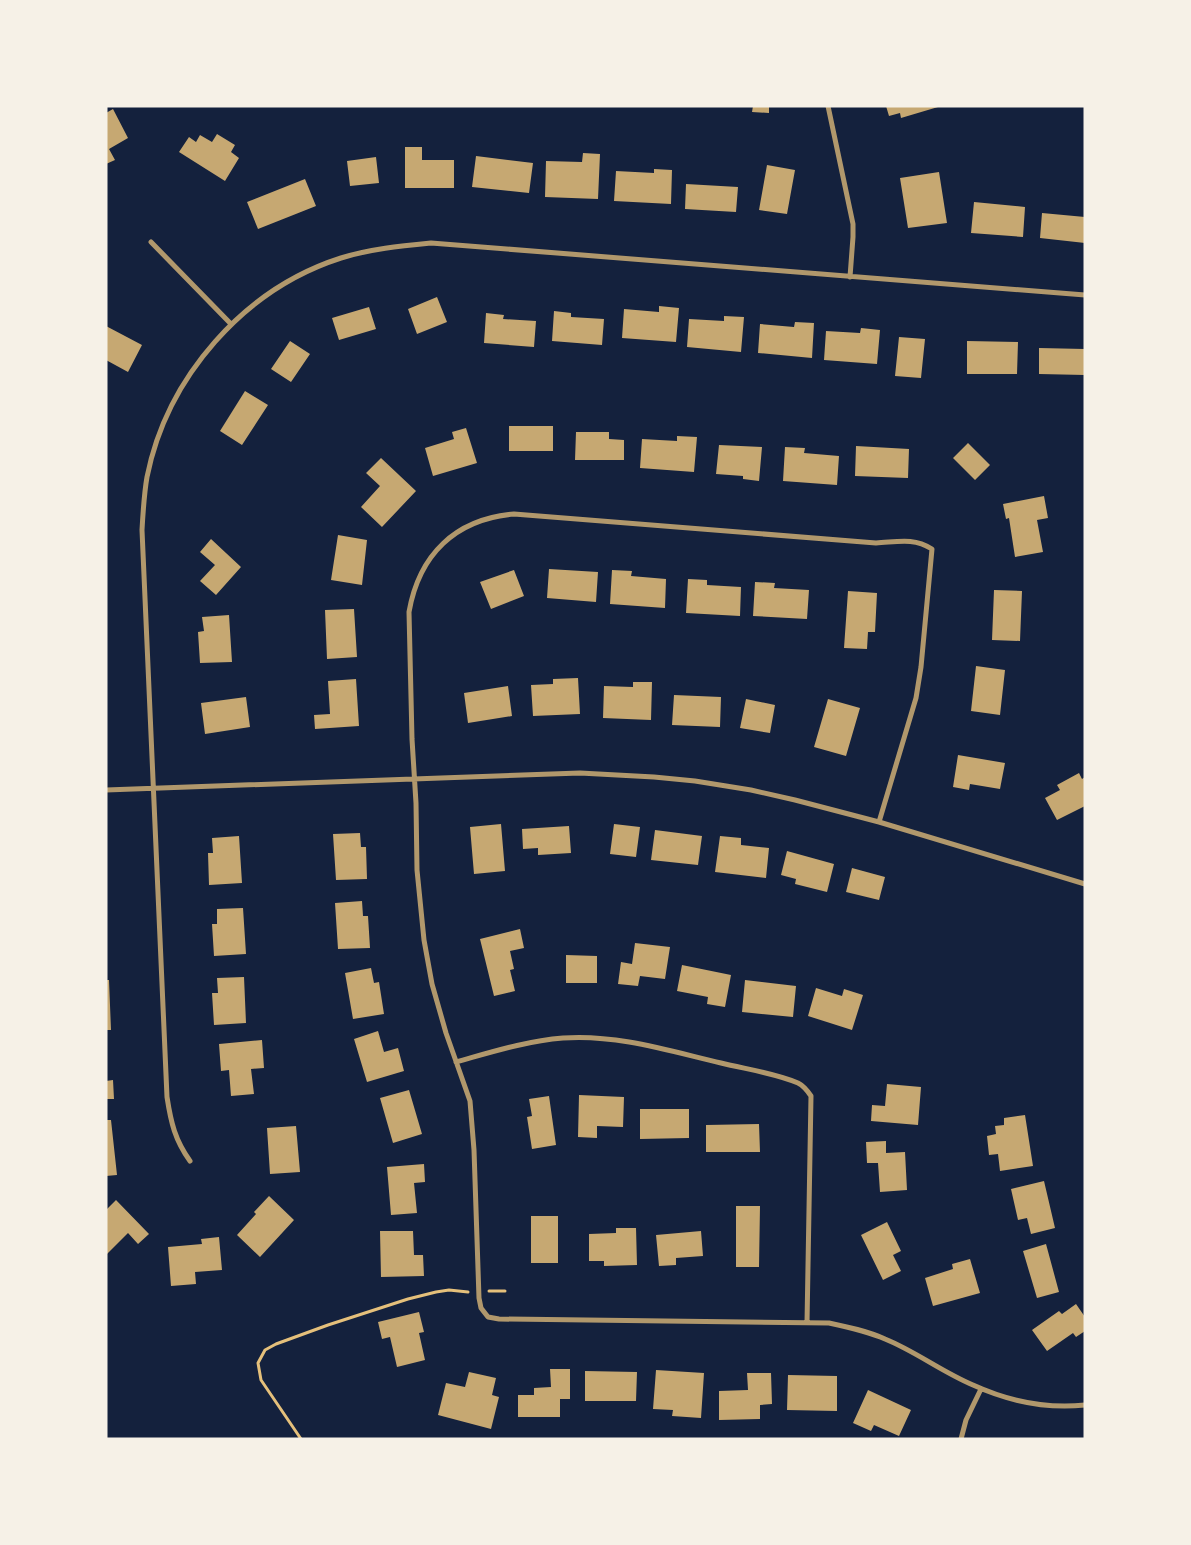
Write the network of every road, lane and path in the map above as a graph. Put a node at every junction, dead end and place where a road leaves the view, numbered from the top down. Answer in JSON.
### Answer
{"nodes":[{"id":1,"x":828,"y":106,"type":"edge"},
{"id":2,"x":151,"y":242,"type":"dead end"},
{"id":3,"x":850,"y":277,"type":"junction"},
{"id":4,"x":1085,"y":296,"type":"edge"},
{"id":5,"x":231,"y":324,"type":"junction"},
{"id":6,"x":414,"y":778,"type":"junction"},
{"id":7,"x":154,"y":789,"type":"junction"},
{"id":8,"x":106,"y":790,"type":"edge"},
{"id":9,"x":878,"y":822,"type":"junction"},
{"id":10,"x":1085,"y":884,"type":"edge"},
{"id":11,"x":456,"y":1062,"type":"junction"},
{"id":12,"x":190,"y":1161,"type":"dead end"},
{"id":13,"x":449,"y":1290,"type":"dead end"},
{"id":14,"x":807,"y":1322,"type":"junction"},
{"id":15,"x":981,"y":1389,"type":"junction"},
{"id":16,"x":1085,"y":1405,"type":"edge"},
{"id":17,"x":301,"y":1439,"type":"edge"},
{"id":18,"x":961,"y":1439,"type":"edge"}],
"edges":[{"from":1,"to":3,"type":"street"},
{"from":2,"to":5,"type":"street"},
{"from":3,"to":4,"type":"street"},
{"from":3,"to":5,"type":"street"},
{"from":5,"to":7,"type":"street"},
{"from":6,"to":7,"type":"street"},
{"from":6,"to":9,"type":"street"},
{"from":6,"to":9,"type":"street"},
{"from":6,"to":11,"type":"street"},
{"from":7,"to":8,"type":"street"},
{"from":7,"to":12,"type":"street"},
{"from":9,"to":10,"type":"street"},
{"from":11,"to":14,"type":"street"},
{"from":11,"to":14,"type":"street"},
{"from":13,"to":17,"type":"path"},
{"from":14,"to":15,"type":"street"},
{"from":15,"to":16,"type":"street"},
{"from":15,"to":18,"type":"street"}]}
